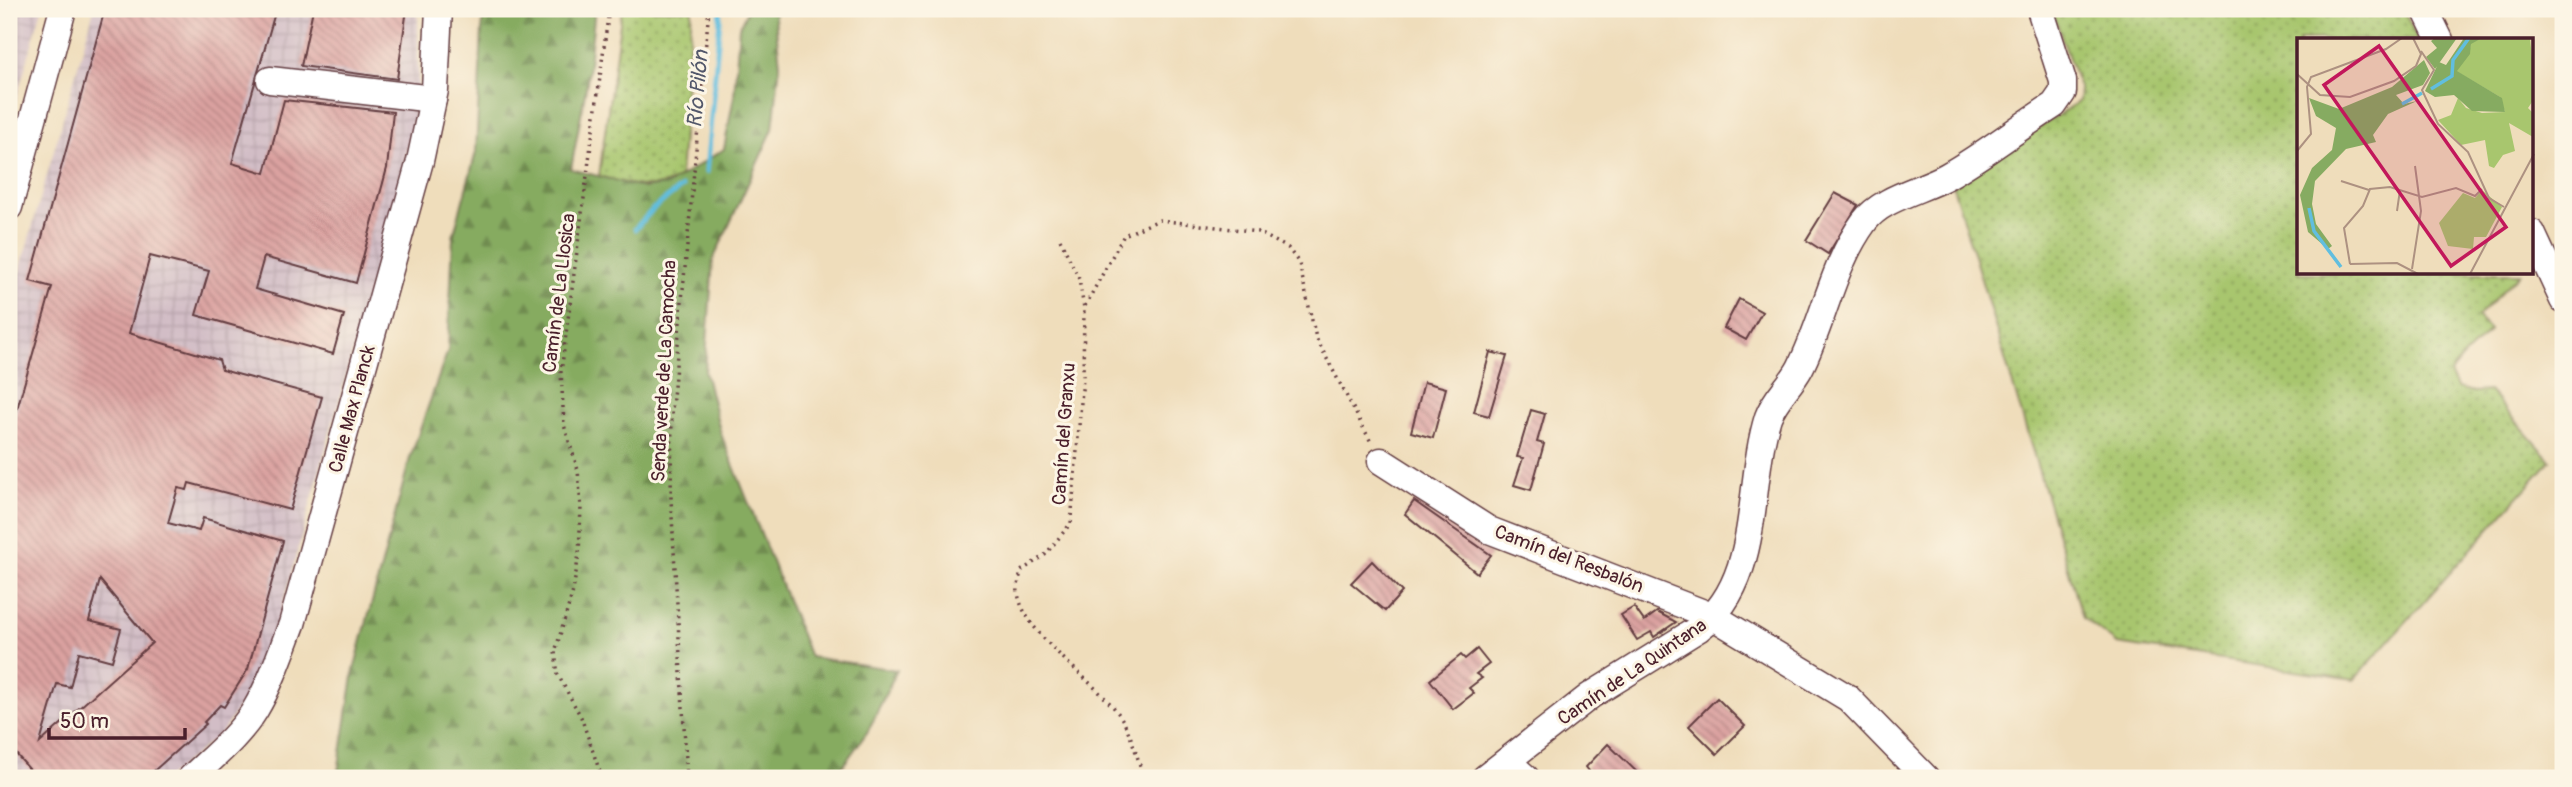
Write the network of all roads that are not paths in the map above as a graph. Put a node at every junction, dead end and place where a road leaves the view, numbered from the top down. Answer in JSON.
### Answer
{"nodes":[{"id":1,"x":63,"y":9,"type":"edge"},
{"id":2,"x":439,"y":9,"type":"edge"},
{"id":3,"x":2040,"y":9,"type":"edge"},
{"id":4,"x":2425,"y":9,"type":"edge"},
{"id":5,"x":2439,"y":38,"type":"edge"},
{"id":6,"x":271,"y":80,"type":"dead end"},
{"id":7,"x":433,"y":99,"type":"junction"},
{"id":8,"x":9,"y":207,"type":"edge"},
{"id":9,"x":2534,"y":237,"type":"edge"},
{"id":10,"x":2563,"y":300,"type":"edge"},
{"id":11,"x":1381,"y":461,"type":"road end"},
{"id":12,"x":1714,"y":617,"type":"junction"},
{"id":13,"x":1516,"y":769,"type":"edge"},
{"id":14,"x":191,"y":778,"type":"edge"},
{"id":15,"x":1485,"y":778,"type":"edge"},
{"id":16,"x":1927,"y":778,"type":"edge"}],
"edges":[{"from":1,"to":8,"type":"street"},
{"from":2,"to":7,"type":"street","name":"Calle Max Planck"},
{"from":3,"to":12,"type":"street","name":"Camín de La Quintana"},
{"from":4,"to":5,"type":"street"},
{"from":6,"to":7,"type":"street"},
{"from":7,"to":14,"type":"street","name":"Calle Max Planck"},
{"from":9,"to":10,"type":"street"},
{"from":11,"to":12,"type":"street","name":"Camín del Resbalón"},
{"from":12,"to":13,"type":"street","name":"Camín de La Quintana"},
{"from":12,"to":16,"type":"street","name":"Camín del Resbalón"},
{"from":13,"to":15,"type":"street","name":"Camín de La Quintana"}]}
